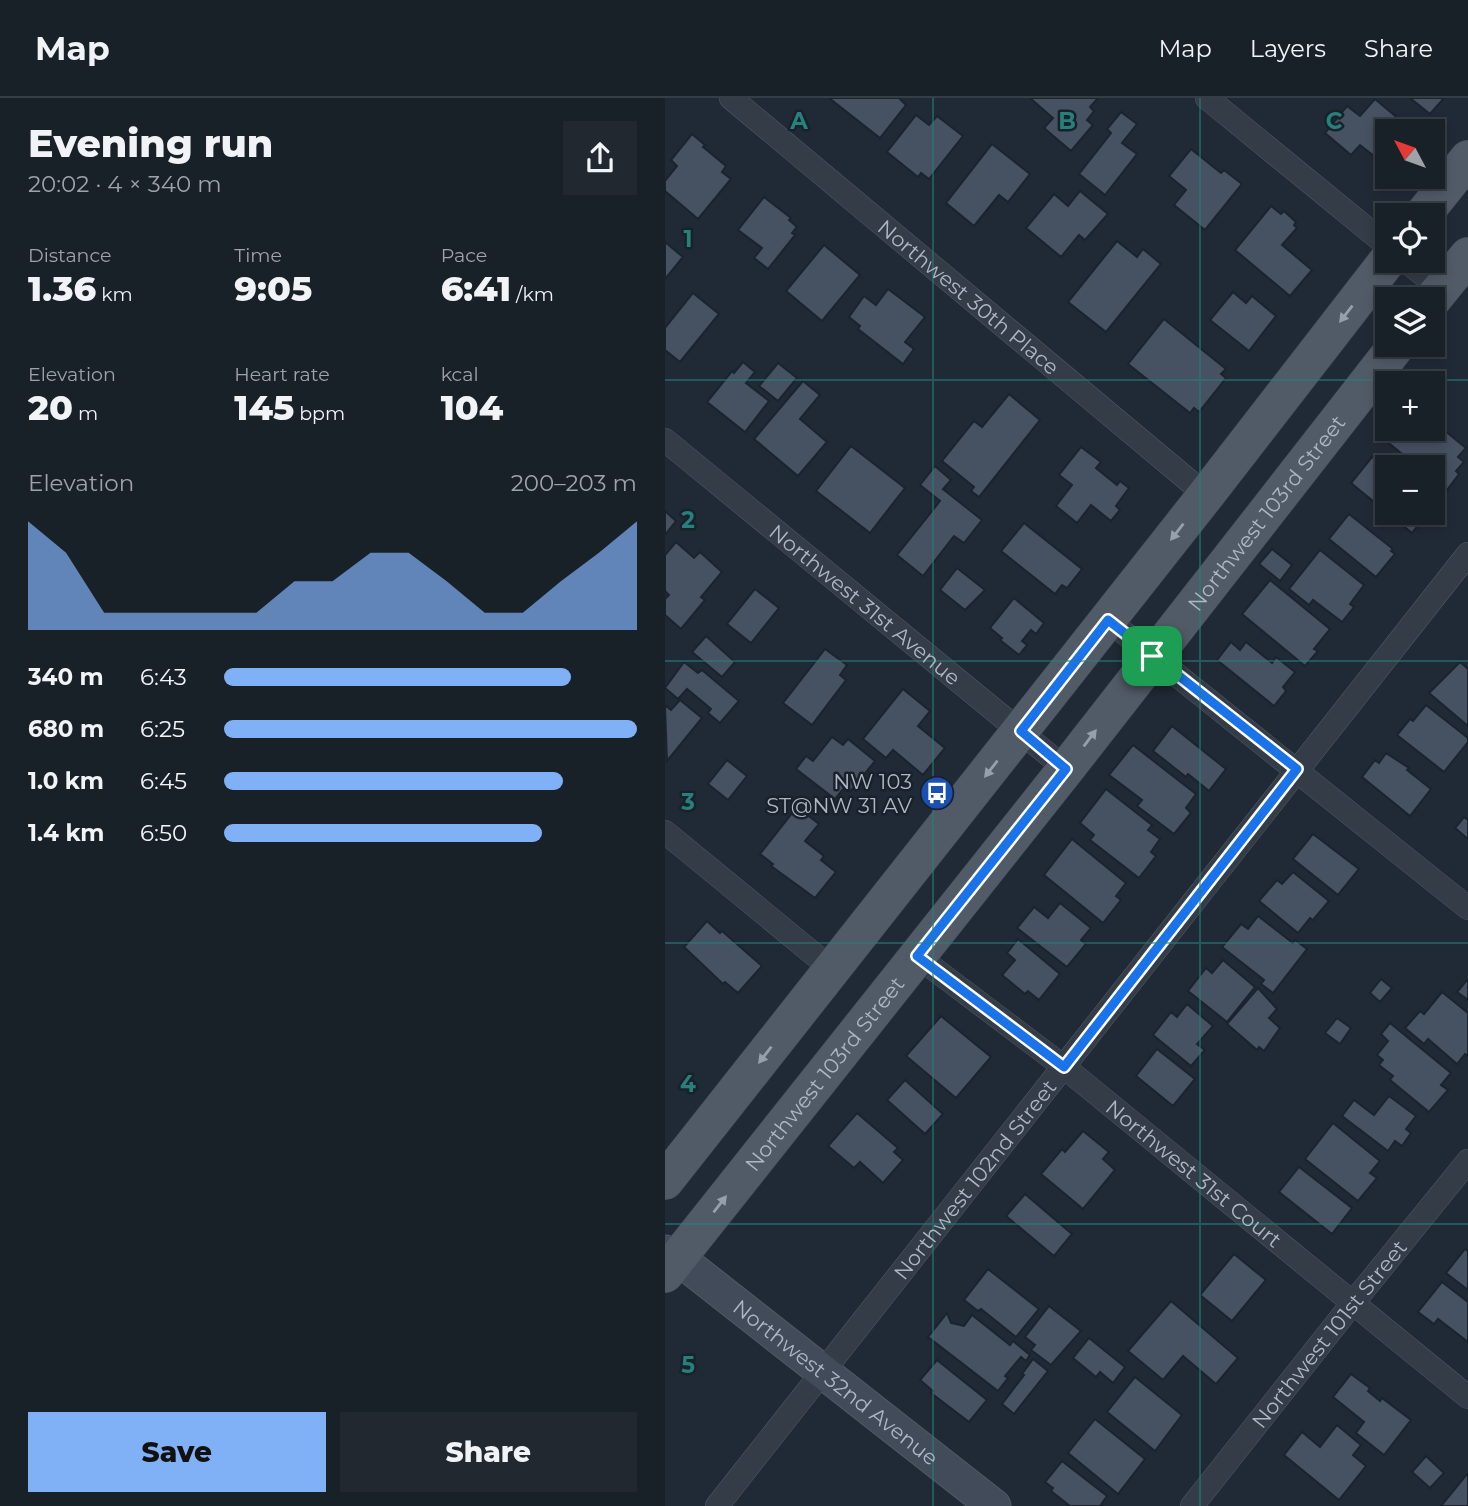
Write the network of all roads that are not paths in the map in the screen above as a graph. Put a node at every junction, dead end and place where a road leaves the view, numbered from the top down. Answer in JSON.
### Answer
{"nodes":[{"id":1,"x":731,"y":98,"type":"edge"},
{"id":2,"x":1207,"y":98,"type":"edge"},
{"id":3,"x":1468,"y":159,"type":"edge"},
{"id":4,"x":1433,"y":203,"type":"edge"},
{"id":5,"x":1375,"y":235,"type":"edge"},
{"id":6,"x":1468,"y":256,"type":"edge"},
{"id":7,"x":1378,"y":273,"type":"edge"},
{"id":8,"x":1417,"y":273,"type":"edge"},
{"id":9,"x":1430,"y":287,"type":"edge"},
{"id":10,"x":1443,"y":287,"type":"edge"},
{"id":11,"x":1389,"y":357,"type":"edge"},
{"id":12,"x":665,"y":440,"type":"edge"},
{"id":13,"x":1206,"y":495,"type":"junction"},
{"id":14,"x":1468,"y":554,"type":"edge"},
{"id":15,"x":1108,"y":620,"type":"junction"},
{"id":16,"x":1152,"y":656,"type":"junction"},
{"id":17,"x":1021,"y":731,"type":"junction"},
{"id":18,"x":1066,"y":769,"type":"junction"},
{"id":19,"x":1297,"y":769,"type":"junction"},
{"id":20,"x":665,"y":832,"type":"edge"},
{"id":21,"x":1468,"y":908,"type":"edge"},
{"id":22,"x":917,"y":956,"type":"junction"},
{"id":23,"x":832,"y":970,"type":"junction"},
{"id":24,"x":1064,"y":1067,"type":"junction"},
{"id":25,"x":1468,"y":1161,"type":"edge"},
{"id":26,"x":665,"y":1181,"type":"edge"},
{"id":27,"x":668,"y":1255,"type":"edge"},
{"id":28,"x":1352,"y":1304,"type":"junction"},
{"id":29,"x":823,"y":1373,"type":"junction"},
{"id":30,"x":1468,"y":1397,"type":"edge"},
{"id":31,"x":717,"y":1506,"type":"edge"},
{"id":32,"x":994,"y":1506,"type":"edge"},
{"id":33,"x":1192,"y":1506,"type":"edge"}],
"edges":[{"from":1,"to":13,"type":"street","name":"Northwest 30th Place"},
{"from":2,"to":5,"type":"street"},
{"from":3,"to":4,"type":"main road"},
{"from":6,"to":10,"type":"main road"},
{"from":7,"to":13,"type":"main road","one_way":true},
{"from":8,"to":9,"type":"street"},
{"from":11,"to":16,"type":"main road","name":"Northwest 103rd Street"},
{"from":12,"to":17,"type":"street","name":"Northwest 31st Avenue"},
{"from":13,"to":15,"type":"main road","one_way":true},
{"from":14,"to":19,"type":"street","name":"Northwest 102nd Street"},
{"from":15,"to":16,"type":"street"},
{"from":15,"to":17,"type":"main road"},
{"from":18,"to":16,"type":"main road","name":"Northwest 103rd Street","one_way":true},
{"from":16,"to":19,"type":"street"},
{"from":17,"to":18,"type":"street","name":"Northwest 31st Avenue"},
{"from":17,"to":23,"type":"main road","one_way":true},
{"from":18,"to":22,"type":"main road","name":"Northwest 103rd Street"},
{"from":19,"to":21,"type":"street"},
{"from":19,"to":24,"type":"street","name":"Northwest 102nd Street"},
{"from":20,"to":23,"type":"street"},
{"from":22,"to":24,"type":"street","name":"Northwest 31st Court"},
{"from":27,"to":22,"type":"main road","name":"Northwest 103rd Street","one_way":true},
{"from":23,"to":26,"type":"main road","one_way":true},
{"from":24,"to":28,"type":"street","name":"Northwest 31st Court"},
{"from":24,"to":29,"type":"street","name":"Northwest 102nd Street"},
{"from":25,"to":28,"type":"street","name":"Northwest 101st Street"},
{"from":27,"to":29,"type":"main road","name":"Northwest 32nd Avenue"},
{"from":28,"to":30,"type":"street","name":"Northwest 31st Court"},
{"from":28,"to":33,"type":"street","name":"Northwest 101st Street"},
{"from":29,"to":31,"type":"street","name":"Northwest 102nd Street"},
{"from":29,"to":32,"type":"main road","name":"Northwest 32nd Avenue"}]}
